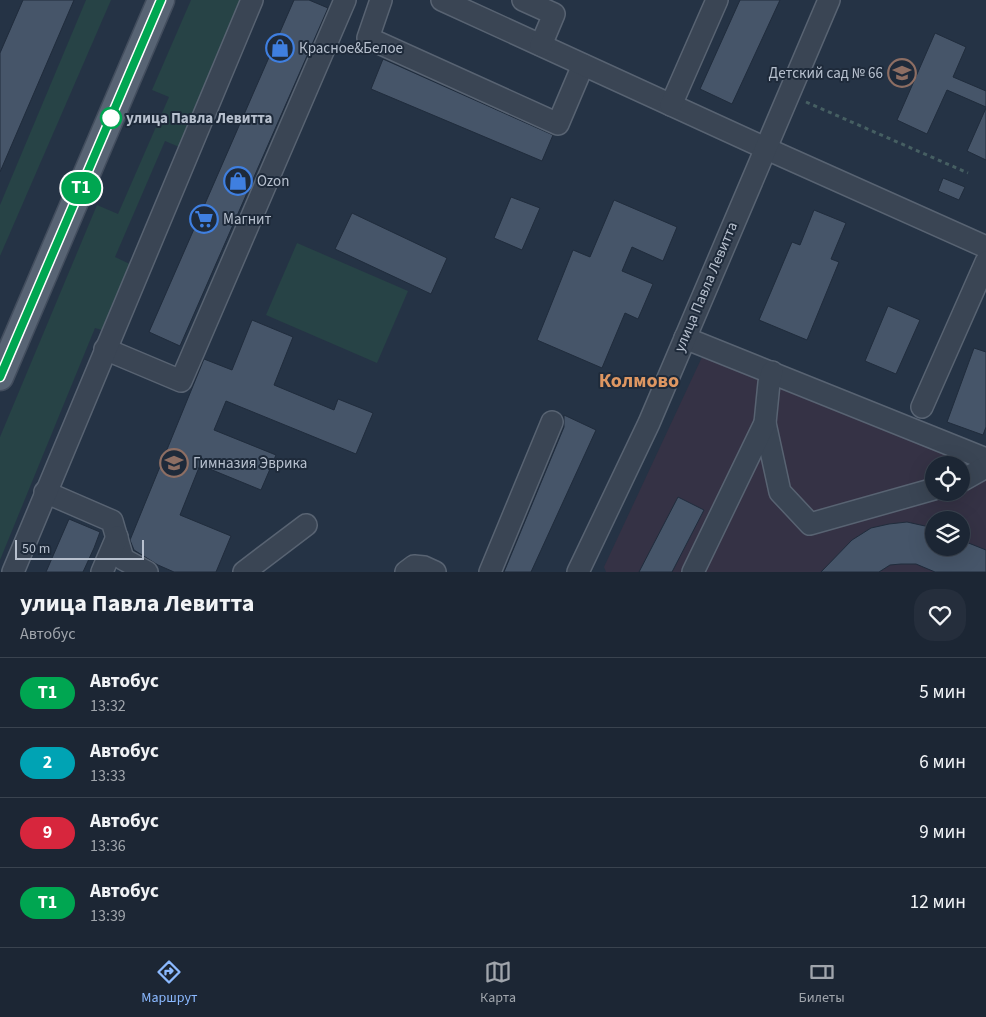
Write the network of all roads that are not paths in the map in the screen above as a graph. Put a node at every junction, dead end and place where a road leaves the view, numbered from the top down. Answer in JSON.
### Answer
{"nodes":[{"id":1,"x":162,"y":0,"type":"edge"},
{"id":2,"x":252,"y":0,"type":"edge"},
{"id":3,"x":345,"y":0,"type":"edge"},
{"id":4,"x":381,"y":0,"type":"edge"},
{"id":5,"x":442,"y":0,"type":"edge"},
{"id":6,"x":523,"y":0,"type":"edge"},
{"id":7,"x":717,"y":0,"type":"edge"},
{"id":8,"x":829,"y":0,"type":"edge"},
{"id":9,"x":485,"y":8,"type":"edge"},
{"id":10,"x":541,"y":45,"type":"junction"},
{"id":11,"x":583,"y":65,"type":"junction"},
{"id":12,"x":671,"y":105,"type":"junction"},
{"id":13,"x":765,"y":148,"type":"junction"},
{"id":14,"x":986,"y":247,"type":"edge"},
{"id":15,"x":986,"y":262,"type":"edge"},
{"id":16,"x":685,"y":338,"type":"junction"},
{"id":17,"x":105,"y":349,"type":"junction"},
{"id":18,"x":772,"y":372,"type":"junction"},
{"id":19,"x":0,"y":377,"type":"edge"},
{"id":20,"x":922,"y":408,"type":"dead end"},
{"id":21,"x":552,"y":422,"type":"dead end"},
{"id":22,"x":765,"y":423,"type":"junction"},
{"id":23,"x":986,"y":458,"type":"edge"},
{"id":24,"x":986,"y":467,"type":"edge"},
{"id":25,"x":970,"y":476,"type":"edge"},
{"id":26,"x":45,"y":492,"type":"junction"},
{"id":27,"x":925,"y":492,"type":"edge"},
{"id":28,"x":306,"y":525,"type":"dead end"},
{"id":29,"x":117,"y":537,"type":"junction"},
{"id":30,"x":13,"y":572,"type":"edge"},
{"id":31,"x":102,"y":572,"type":"edge"},
{"id":32,"x":147,"y":572,"type":"edge"},
{"id":33,"x":244,"y":572,"type":"edge"},
{"id":34,"x":406,"y":572,"type":"edge"},
{"id":35,"x":435,"y":572,"type":"edge"},
{"id":36,"x":490,"y":572,"type":"edge"},
{"id":37,"x":578,"y":572,"type":"edge"},
{"id":38,"x":693,"y":572,"type":"edge"}],
"edges":[{"from":1,"to":19,"type":"main road"},
{"from":2,"to":17,"type":"street"},
{"from":3,"to":17,"type":"street"},
{"from":4,"to":11,"type":"street"},
{"from":5,"to":9,"type":"street"},
{"from":6,"to":10,"type":"street"},
{"from":7,"to":12,"type":"street"},
{"from":8,"to":13,"type":"street","name":"улица Павла Левитта"},
{"from":9,"to":10,"type":"street"},
{"from":10,"to":11,"type":"street"},
{"from":11,"to":12,"type":"street"},
{"from":12,"to":13,"type":"street"},
{"from":13,"to":14,"type":"street"},
{"from":13,"to":16,"type":"street","name":"улица Павла Левитта"},
{"from":15,"to":20,"type":"street"},
{"from":16,"to":18,"type":"street"},
{"from":16,"to":37,"type":"street","name":"улица Павла Левитта"},
{"from":17,"to":26,"type":"street"},
{"from":18,"to":22,"type":"street"},
{"from":18,"to":23,"type":"street"},
{"from":21,"to":36,"type":"street"},
{"from":22,"to":27,"type":"street"},
{"from":22,"to":38,"type":"street"},
{"from":24,"to":25,"type":"street"},
{"from":26,"to":29,"type":"street"},
{"from":26,"to":30,"type":"street"},
{"from":28,"to":33,"type":"street"},
{"from":29,"to":31,"type":"street"},
{"from":29,"to":32,"type":"street"},
{"from":34,"to":35,"type":"street"}]}
